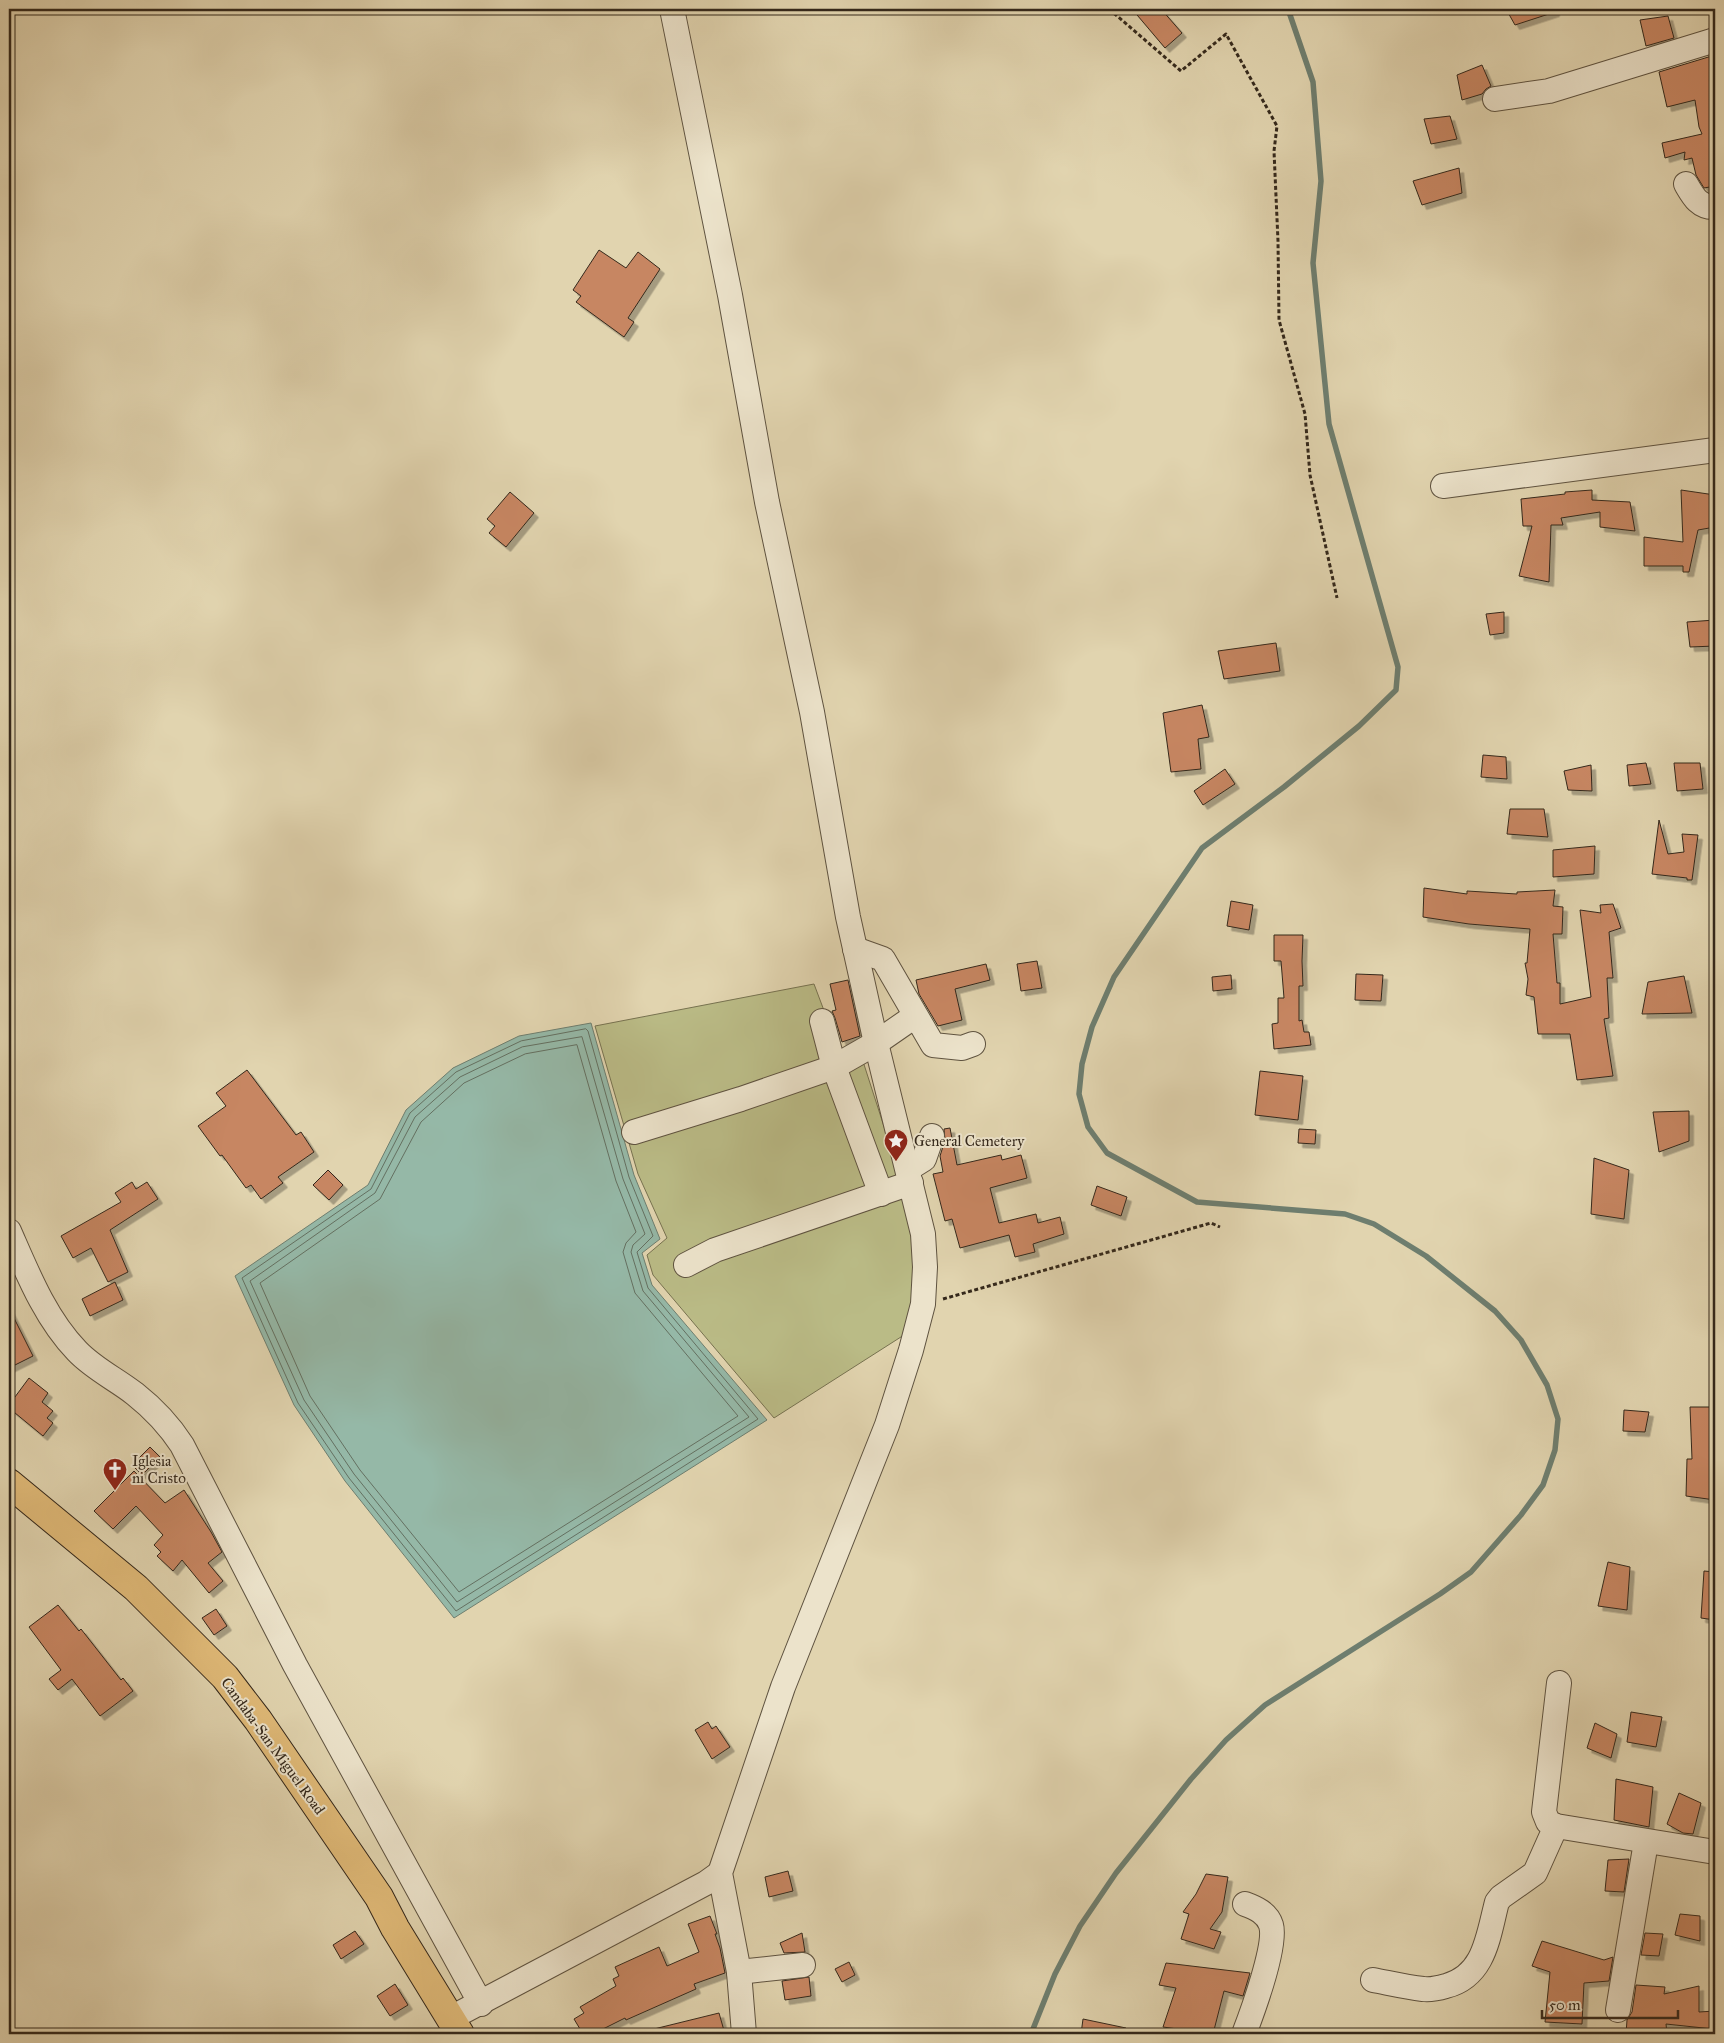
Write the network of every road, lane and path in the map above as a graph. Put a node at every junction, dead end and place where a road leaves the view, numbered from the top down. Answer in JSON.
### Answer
{"nodes":[{"id":1,"x":672,"y":9,"type":"edge"},
{"id":2,"x":1110,"y":9,"type":"edge"},
{"id":3,"x":1715,"y":40,"type":"edge"},
{"id":4,"x":1495,"y":99,"type":"dead end"},
{"id":5,"x":1686,"y":184,"type":"dead end"},
{"id":6,"x":1715,"y":207,"type":"edge"},
{"id":7,"x":1715,"y":450,"type":"edge"},
{"id":8,"x":1443,"y":486,"type":"dead end"},
{"id":9,"x":1337,"y":598,"type":"dead end"},
{"id":10,"x":855,"y":949,"type":"junction"},
{"id":11,"x":915,"y":1016,"type":"junction"},
{"id":12,"x":822,"y":1021,"type":"dead end"},
{"id":13,"x":876,"y":1043,"type":"junction"},
{"id":14,"x":973,"y":1044,"type":"dead end"},
{"id":15,"x":834,"y":1067,"type":"junction"},
{"id":16,"x":634,"y":1132,"type":"dead end"},
{"id":17,"x":932,"y":1136,"type":"dead end"},
{"id":18,"x":910,"y":1176,"type":"junction"},
{"id":19,"x":881,"y":1194,"type":"junction"},
{"id":20,"x":1220,"y":1227,"type":"dead end"},
{"id":21,"x":9,"y":1231,"type":"edge"},
{"id":22,"x":686,"y":1266,"type":"dead end"},
{"id":23,"x":923,"y":1304,"type":"junction"},
{"id":24,"x":9,"y":1483,"type":"edge"},
{"id":25,"x":1559,"y":1683,"type":"dead end"},
{"id":26,"x":1556,"y":1826,"type":"junction"},
{"id":27,"x":1646,"y":1842,"type":"junction"},
{"id":28,"x":1715,"y":1852,"type":"edge"},
{"id":29,"x":720,"y":1873,"type":"junction"},
{"id":30,"x":1245,"y":1904,"type":"dead end"},
{"id":31,"x":803,"y":1965,"type":"dead end"},
{"id":32,"x":739,"y":1972,"type":"junction"},
{"id":33,"x":1373,"y":1980,"type":"dead end"},
{"id":34,"x":481,"y":2004,"type":"junction"},
{"id":35,"x":1618,"y":2010,"type":"dead end"},
{"id":36,"x":455,"y":2027,"type":"edge"},
{"id":37,"x":744,"y":2034,"type":"edge"},
{"id":38,"x":1244,"y":2034,"type":"edge"}],
"edges":[{"from":1,"to":10,"type":"street"},
{"from":2,"to":9,"type":"path"},
{"from":3,"to":4,"type":"street"},
{"from":5,"to":6,"type":"street"},
{"from":7,"to":8,"type":"street"},
{"from":10,"to":11,"type":"street"},
{"from":10,"to":13,"type":"street"},
{"from":11,"to":13,"type":"street"},
{"from":11,"to":14,"type":"street"},
{"from":12,"to":15,"type":"street"},
{"from":13,"to":15,"type":"street"},
{"from":13,"to":18,"type":"street"},
{"from":15,"to":16,"type":"street"},
{"from":15,"to":19,"type":"street"},
{"from":17,"to":18,"type":"street"},
{"from":18,"to":19,"type":"street"},
{"from":18,"to":23,"type":"street"},
{"from":19,"to":22,"type":"street"},
{"from":20,"to":23,"type":"path"},
{"from":21,"to":34,"type":"street"},
{"from":23,"to":29,"type":"street"},
{"from":24,"to":36,"type":"main road","name":"Candaba-San Miguel Road"},
{"from":25,"to":26,"type":"street"},
{"from":26,"to":27,"type":"street"},
{"from":26,"to":33,"type":"street"},
{"from":27,"to":28,"type":"street"},
{"from":27,"to":35,"type":"street"},
{"from":29,"to":32,"type":"street"},
{"from":29,"to":34,"type":"street"},
{"from":30,"to":38,"type":"street"},
{"from":31,"to":32,"type":"street"},
{"from":32,"to":37,"type":"street"},
{"from":34,"to":36,"type":"street"}]}
